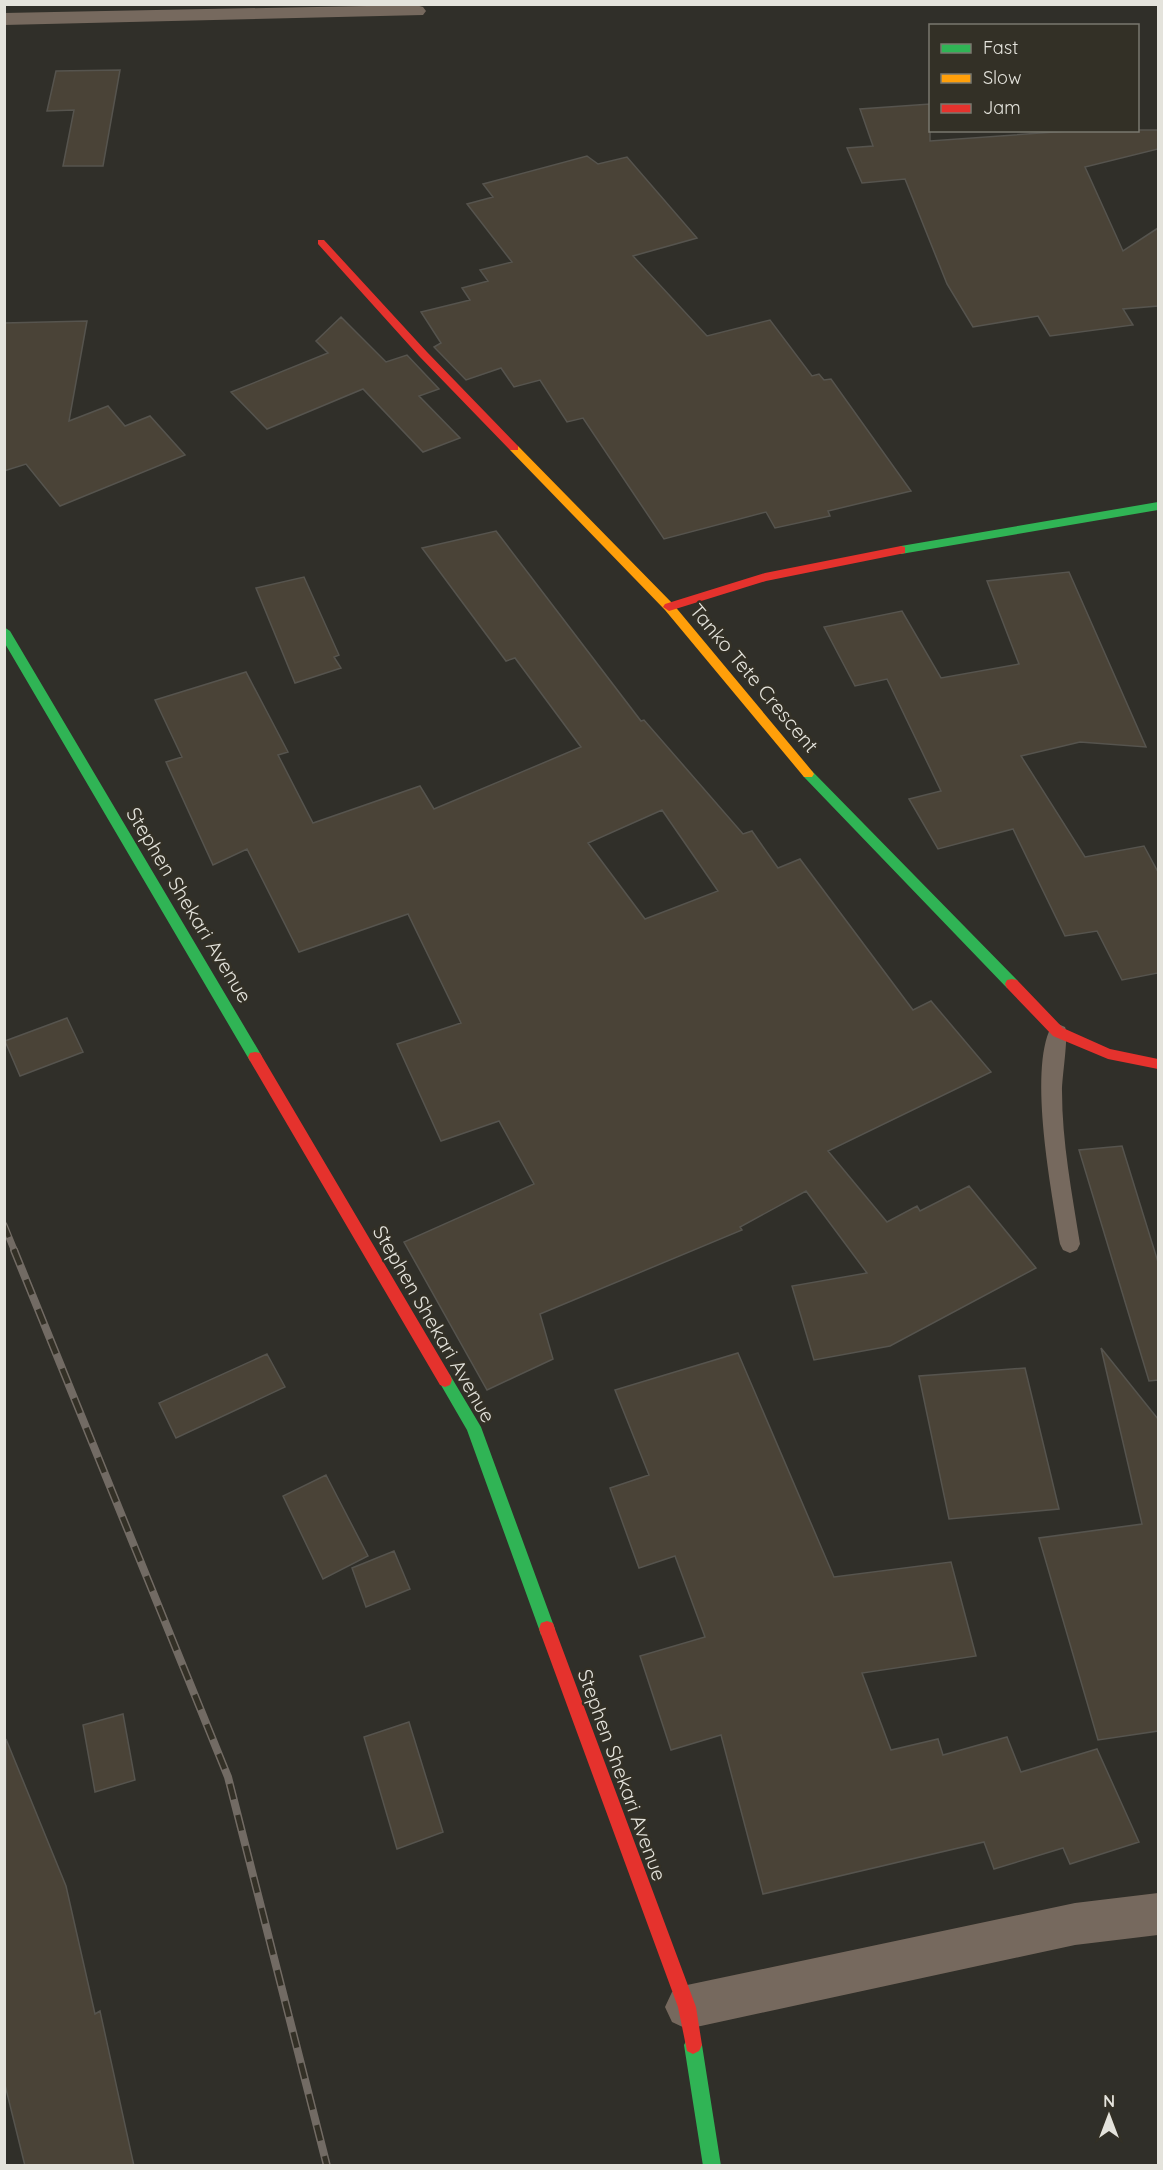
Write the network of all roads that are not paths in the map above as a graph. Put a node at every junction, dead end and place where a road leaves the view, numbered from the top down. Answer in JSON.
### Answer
{"nodes":[{"id":1,"x":416,"y":11,"type":"dead end"},
{"id":2,"x":4,"y":19,"type":"edge"},
{"id":3,"x":321,"y":242,"type":"dead end"},
{"id":4,"x":1158,"y":506,"type":"edge"},
{"id":5,"x":669,"y":607,"type":"junction"},
{"id":6,"x":4,"y":631,"type":"edge"},
{"id":7,"x":1058,"y":1032,"type":"junction"},
{"id":8,"x":1158,"y":1064,"type":"edge"},
{"id":9,"x":1070,"y":1244,"type":"dead end"},
{"id":10,"x":1158,"y":1914,"type":"edge"},
{"id":11,"x":687,"y":2007,"type":"junction"},
{"id":12,"x":712,"y":2166,"type":"edge"}],
"edges":[{"from":1,"to":2,"type":"street"},
{"from":3,"to":5,"type":"street"},
{"from":4,"to":5,"type":"street","name":"Tanko Tete Crescent"},
{"from":5,"to":7,"type":"street","name":"Tanko Tete Crescent"},
{"from":6,"to":11,"type":"street","name":"Stephen Shekari Avenue"},
{"from":7,"to":8,"type":"street","name":"Tanko Tete Crescent"},
{"from":7,"to":9,"type":"lane"},
{"from":10,"to":11,"type":"street"},
{"from":11,"to":12,"type":"street","name":"Stephen Shekari Avenue"}]}
